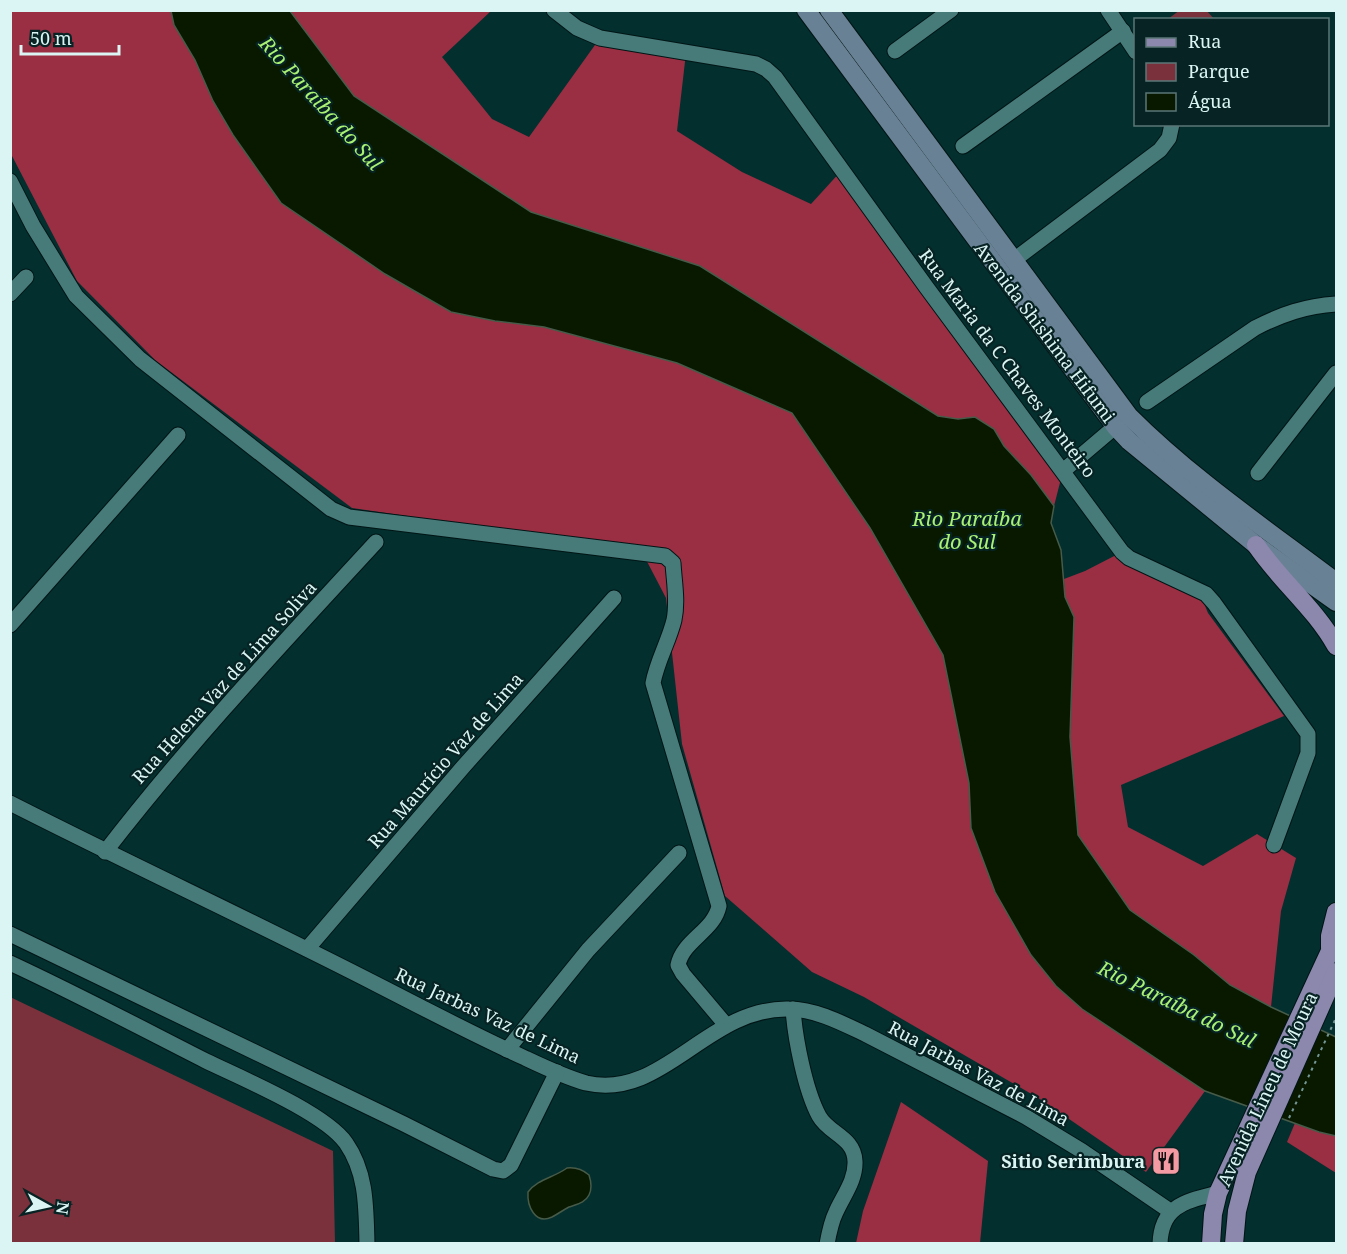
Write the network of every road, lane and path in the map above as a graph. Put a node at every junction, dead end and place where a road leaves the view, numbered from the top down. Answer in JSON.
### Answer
{"nodes":[{"id":1,"x":554,"y":10,"type":"edge"},
{"id":2,"x":806,"y":10,"type":"edge"},
{"id":3,"x":829,"y":10,"type":"edge"},
{"id":4,"x":951,"y":10,"type":"edge"},
{"id":5,"x":1108,"y":10,"type":"edge"},
{"id":6,"x":1123,"y":31,"type":"junction"},
{"id":7,"x":1134,"y":49,"type":"edge"},
{"id":8,"x":895,"y":51,"type":"dead end"},
{"id":9,"x":1172,"y":126,"type":"edge"},
{"id":10,"x":963,"y":146,"type":"dead end"},
{"id":11,"x":10,"y":181,"type":"edge"},
{"id":12,"x":1014,"y":260,"type":"junction"},
{"id":13,"x":26,"y":277,"type":"dead end"},
{"id":14,"x":10,"y":294,"type":"edge"},
{"id":15,"x":1336,"y":304,"type":"edge"},
{"id":16,"x":1336,"y":373,"type":"edge"},
{"id":17,"x":1147,"y":402,"type":"dead end"},
{"id":18,"x":1122,"y":421,"type":"junction"},
{"id":19,"x":178,"y":435,"type":"dead end"},
{"id":20,"x":1063,"y":471,"type":"junction"},
{"id":21,"x":1258,"y":473,"type":"dead end"},
{"id":22,"x":376,"y":542,"type":"dead end"},
{"id":23,"x":1256,"y":545,"type":"junction"},
{"id":24,"x":1336,"y":582,"type":"edge"},
{"id":25,"x":614,"y":598,"type":"dead end"},
{"id":26,"x":1336,"y":602,"type":"edge"},
{"id":27,"x":10,"y":625,"type":"edge"},
{"id":28,"x":1336,"y":646,"type":"edge"},
{"id":29,"x":10,"y":803,"type":"edge"},
{"id":30,"x":1274,"y":845,"type":"dead end"},
{"id":31,"x":105,"y":852,"type":"junction"},
{"id":32,"x":679,"y":853,"type":"dead end"},
{"id":33,"x":1336,"y":912,"type":"edge"},
{"id":34,"x":10,"y":934,"type":"edge"},
{"id":35,"x":1334,"y":945,"type":"edge"},
{"id":36,"x":308,"y":949,"type":"junction"},
{"id":37,"x":10,"y":963,"type":"edge"},
{"id":38,"x":1331,"y":974,"type":"edge"},
{"id":39,"x":793,"y":1009,"type":"junction"},
{"id":40,"x":1336,"y":1018,"type":"edge"},
{"id":41,"x":726,"y":1025,"type":"junction"},
{"id":42,"x":507,"y":1050,"type":"junction"},
{"id":43,"x":557,"y":1072,"type":"junction"},
{"id":44,"x":1287,"y":1122,"type":"dead end"},
{"id":45,"x":1249,"y":1145,"type":"junction"},
{"id":46,"x":1218,"y":1192,"type":"junction"},
{"id":47,"x":1170,"y":1211,"type":"junction"},
{"id":48,"x":368,"y":1244,"type":"edge"},
{"id":49,"x":827,"y":1244,"type":"edge"},
{"id":50,"x":1160,"y":1244,"type":"edge"},
{"id":51,"x":1211,"y":1244,"type":"edge"},
{"id":52,"x":1234,"y":1244,"type":"edge"}],
"edges":[{"from":1,"to":20,"type":"street","name":"Rua Maria da C Chaves Monteiro"},
{"from":2,"to":18,"type":"street","name":"Avenida Shishima Hifumi"},
{"from":3,"to":12,"type":"street","name":"Avenida Shishima Hifumi"},
{"from":4,"to":8,"type":"street"},
{"from":5,"to":6,"type":"street"},
{"from":6,"to":7,"type":"street"},
{"from":6,"to":10,"type":"street"},
{"from":9,"to":12,"type":"street"},
{"from":11,"to":41,"type":"street"},
{"from":12,"to":18,"type":"street","name":"Avenida Shishima Hifumi"},
{"from":13,"to":14,"type":"street"},
{"from":15,"to":17,"type":"street"},
{"from":16,"to":21,"type":"street"},
{"from":18,"to":20,"type":"street"},
{"from":18,"to":23,"type":"street","name":"Avenida Shishima Hifumi"},
{"from":18,"to":24,"type":"street","name":"Avenida Shishima Hifumi"},
{"from":19,"to":27,"type":"street"},
{"from":20,"to":30,"type":"street","name":"Rua Maria da C Chaves Monteiro"},
{"from":22,"to":31,"type":"street","name":"Rua Helena Vaz de Lima Soliva"},
{"from":23,"to":26,"type":"street","name":"Avenida Shishima Hifumi"},
{"from":23,"to":28,"type":"main road"},
{"from":25,"to":36,"type":"street","name":"Rua Maurício Vaz de Lima"},
{"from":29,"to":31,"type":"street","name":"Rua Jarbas Vaz de Lima"},
{"from":31,"to":36,"type":"street","name":"Rua Jarbas Vaz de Lima"},
{"from":32,"to":42,"type":"street"},
{"from":33,"to":35,"type":"main road","name":"Avenida Lineu de Moura"},
{"from":34,"to":43,"type":"street"},
{"from":35,"to":38,"type":"main road","name":"Avenida Lineu de Moura"},
{"from":36,"to":42,"type":"street","name":"Rua Jarbas Vaz de Lima"},
{"from":37,"to":48,"type":"street"},
{"from":38,"to":45,"type":"main road","name":"Avenida Lineu de Moura"},
{"from":39,"to":41,"type":"street","name":"Rua Jarbas Vaz de Lima"},
{"from":39,"to":47,"type":"street","name":"Rua Jarbas Vaz de Lima"},
{"from":39,"to":49,"type":"street"},
{"from":40,"to":44,"type":"path"},
{"from":41,"to":43,"type":"street","name":"Rua Jarbas Vaz de Lima"},
{"from":42,"to":43,"type":"street","name":"Rua Jarbas Vaz de Lima"},
{"from":45,"to":46,"type":"main road","name":"Avenida Lineu de Moura"},
{"from":45,"to":52,"type":"main road","name":"Avenida Lineu de Moura"},
{"from":46,"to":47,"type":"street"},
{"from":46,"to":51,"type":"main road","name":"Avenida Lineu de Moura"},
{"from":47,"to":50,"type":"street"}]}
